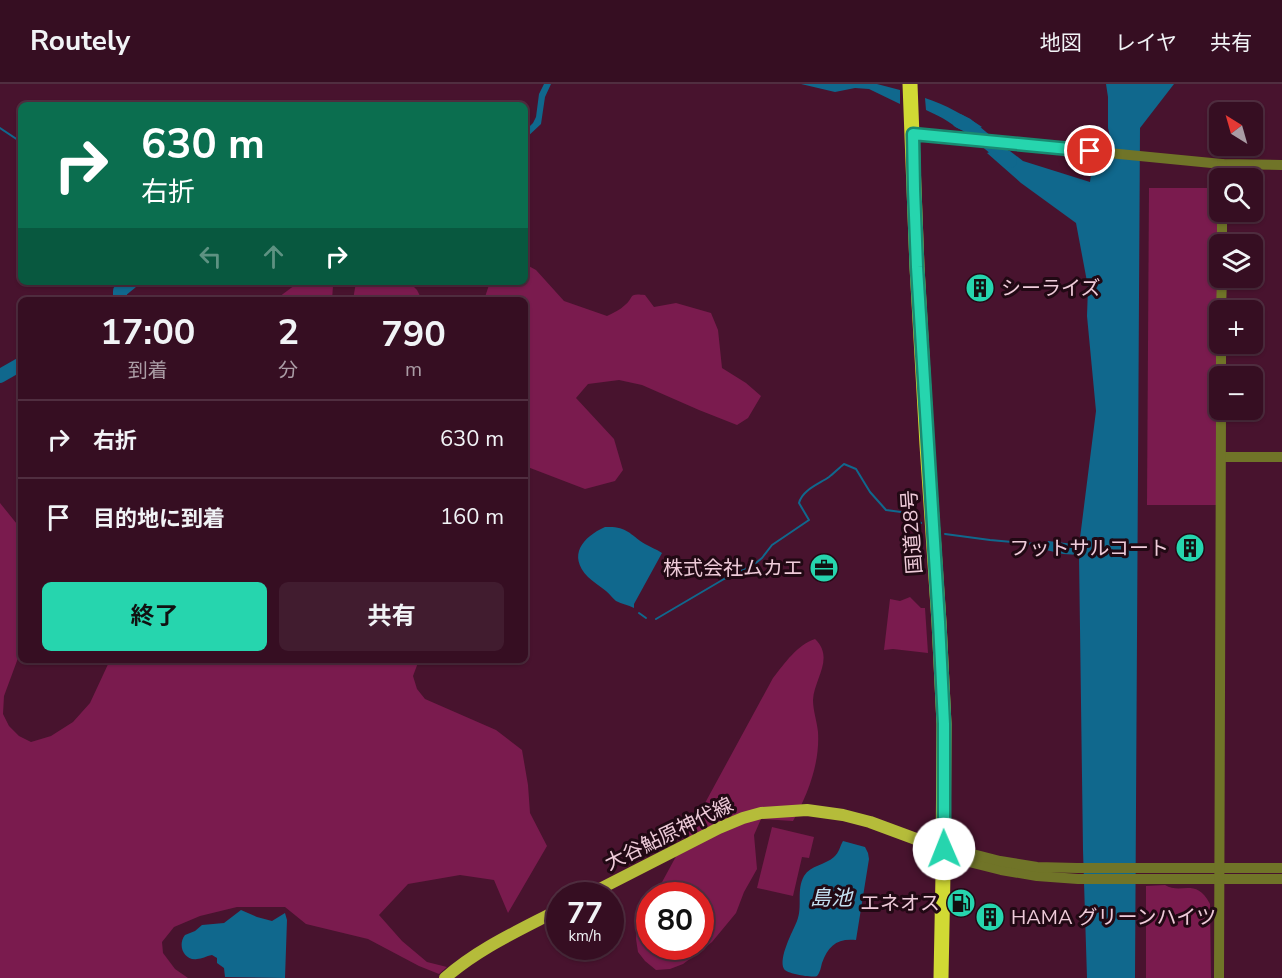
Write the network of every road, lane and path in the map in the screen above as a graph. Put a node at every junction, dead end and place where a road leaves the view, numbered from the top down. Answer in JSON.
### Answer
{"nodes":[{"id":1,"x":910,"y":84,"type":"edge"},
{"id":2,"x":913,"y":134,"type":"junction"},
{"id":3,"x":1222,"y":164,"type":"junction"},
{"id":4,"x":1282,"y":165,"type":"edge"},
{"id":5,"x":1222,"y":168,"type":"edge"},
{"id":6,"x":1221,"y":420,"type":"edge"},
{"id":7,"x":1221,"y":457,"type":"junction"},
{"id":8,"x":1282,"y":457,"type":"edge"},
{"id":9,"x":944,"y":849,"type":"junction"},
{"id":10,"x":1282,"y":868,"type":"edge"},
{"id":11,"x":1219,"y":873,"type":"junction"},
{"id":12,"x":1282,"y":879,"type":"edge"},
{"id":13,"x":613,"y":882,"type":"edge"},
{"id":14,"x":546,"y":916,"type":"edge"},
{"id":15,"x":445,"y":978,"type":"edge"},
{"id":16,"x":941,"y":978,"type":"edge"},
{"id":17,"x":1219,"y":978,"type":"edge"}],
"edges":[{"from":1,"to":2,"type":"highway","name":"国道28号"},
{"from":2,"to":3,"type":"street"},
{"from":2,"to":9,"type":"highway","name":"国道28号"},
{"from":3,"to":4,"type":"street"},
{"from":3,"to":5,"type":"street"},
{"from":6,"to":7,"type":"street"},
{"from":7,"to":8,"type":"street"},
{"from":7,"to":11,"type":"street"},
{"from":9,"to":11,"type":"street"},
{"from":9,"to":13,"type":"main road","name":"大谷鮎原神代線"},
{"from":9,"to":16,"type":"highway","name":"国道28号"},
{"from":10,"to":11,"type":"street"},
{"from":11,"to":12,"type":"street"},
{"from":11,"to":17,"type":"street"},
{"from":14,"to":15,"type":"main road"}]}
